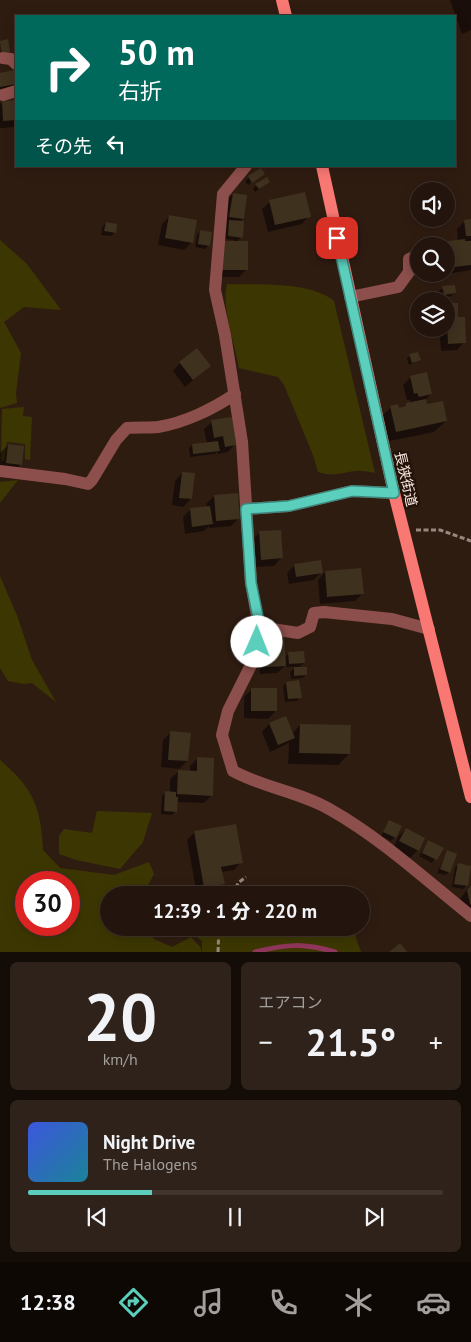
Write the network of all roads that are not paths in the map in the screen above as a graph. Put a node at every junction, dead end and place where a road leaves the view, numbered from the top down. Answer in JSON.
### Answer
{"nodes":[{"id":1,"x":282,"y":0,"type":"edge"},
{"id":2,"x":286,"y":15,"type":"edge"},
{"id":3,"x":3,"y":58,"type":"dead end"},
{"id":4,"x":15,"y":63,"type":"edge"},
{"id":5,"x":15,"y":90,"type":"edge"},
{"id":6,"x":4,"y":95,"type":"dead end"},
{"id":7,"x":322,"y":167,"type":"edge"},
{"id":8,"x":234,"y":171,"type":"edge"},
{"id":9,"x":410,"y":258,"type":"edge"},
{"id":10,"x":350,"y":297,"type":"junction"},
{"id":11,"x":235,"y":394,"type":"junction"},
{"id":12,"x":0,"y":471,"type":"edge"},
{"id":13,"x":394,"y":493,"type":"junction"},
{"id":14,"x":246,"y":509,"type":"junction"},
{"id":15,"x":260,"y":627,"type":"junction"},
{"id":16,"x":429,"y":628,"type":"junction"},
{"id":17,"x":471,"y":797,"type":"edge"},
{"id":18,"x":471,"y":916,"type":"edge"}],
"edges":[{"from":1,"to":2,"type":"main road"},
{"from":3,"to":4,"type":"street"},
{"from":5,"to":6,"type":"street"},
{"from":7,"to":10,"type":"main road","name":"長狭街道"},
{"from":8,"to":11,"type":"street"},
{"from":9,"to":10,"type":"street"},
{"from":10,"to":13,"type":"main road","name":"長狭街道"},
{"from":11,"to":12,"type":"street"},
{"from":11,"to":14,"type":"street"},
{"from":13,"to":14,"type":"street"},
{"from":13,"to":16,"type":"main road","name":"長狭街道"},
{"from":14,"to":15,"type":"street"},
{"from":15,"to":16,"type":"street"},
{"from":15,"to":18,"type":"street"},
{"from":16,"to":17,"type":"main road","name":"長狭街道"}]}
